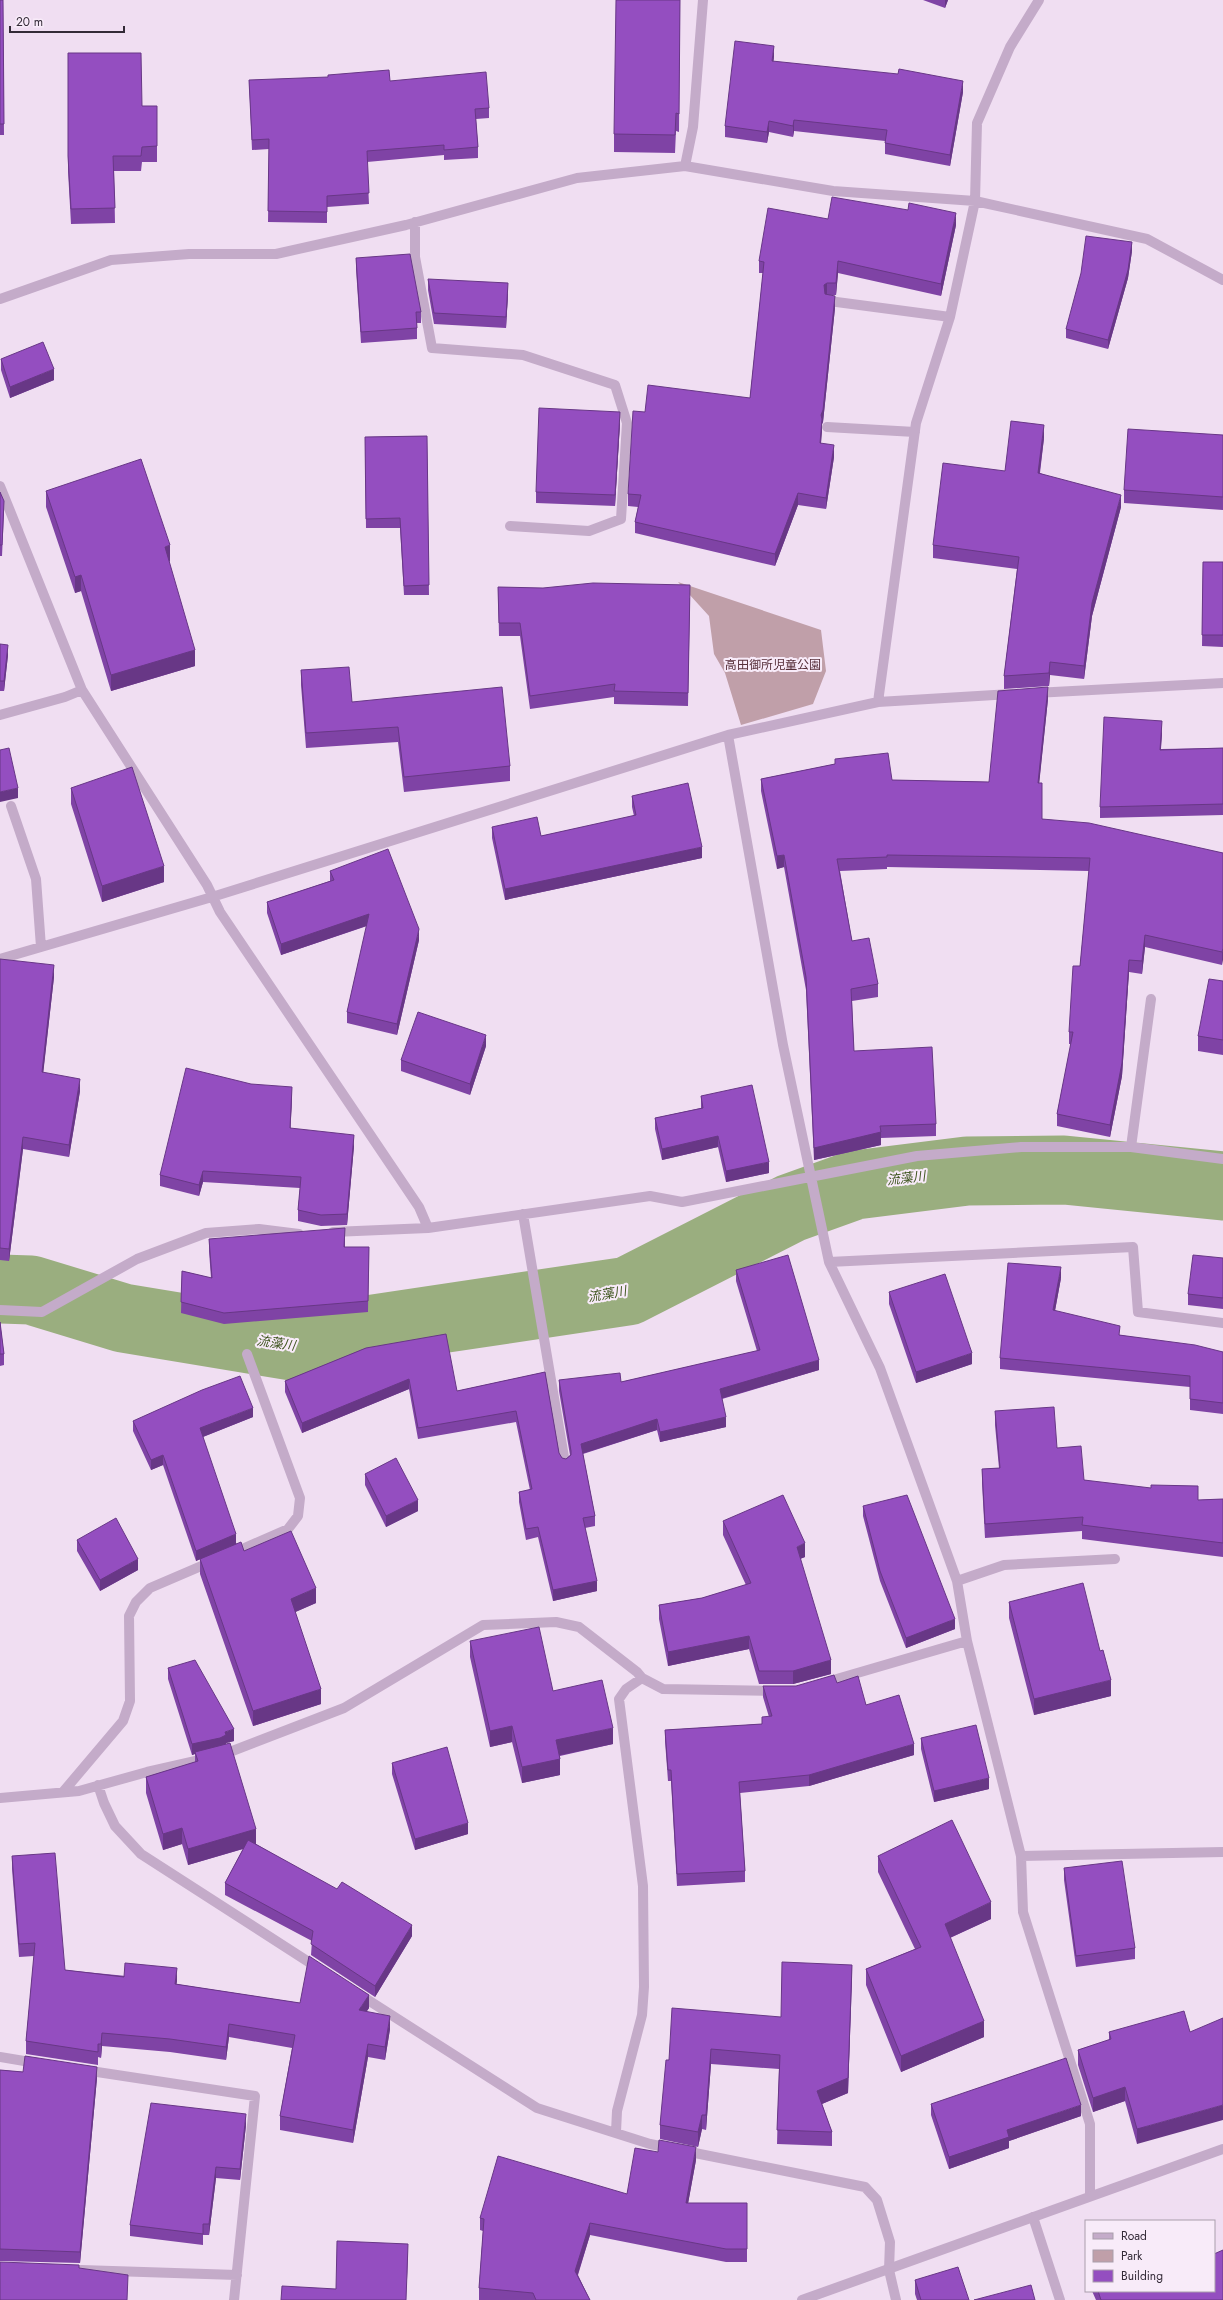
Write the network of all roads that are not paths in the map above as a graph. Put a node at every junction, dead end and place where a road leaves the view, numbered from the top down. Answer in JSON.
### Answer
{"nodes":[{"id":1,"x":703,"y":0,"type":"edge"},
{"id":2,"x":1039,"y":0,"type":"edge"},
{"id":3,"x":685,"y":166,"type":"junction"},
{"id":4,"x":975,"y":201,"type":"junction"},
{"id":5,"x":415,"y":222,"type":"junction"},
{"id":6,"x":1223,"y":280,"type":"edge"},
{"id":7,"x":0,"y":299,"type":"edge"},
{"id":8,"x":829,"y":300,"type":"edge"},
{"id":9,"x":950,"y":317,"type":"junction"},
{"id":10,"x":827,"y":427,"type":"dead end"},
{"id":11,"x":915,"y":432,"type":"junction"},
{"id":12,"x":0,"y":486,"type":"edge"},
{"id":13,"x":510,"y":526,"type":"dead end"},
{"id":14,"x":1223,"y":683,"type":"edge"},
{"id":15,"x":82,"y":690,"type":"junction"},
{"id":16,"x":878,"y":702,"type":"junction"},
{"id":17,"x":0,"y":715,"type":"edge"},
{"id":18,"x":728,"y":735,"type":"junction"},
{"id":19,"x":11,"y":806,"type":"edge"},
{"id":20,"x":212,"y":897,"type":"junction"},
{"id":21,"x":41,"y":947,"type":"junction"},
{"id":22,"x":0,"y":959,"type":"edge"},
{"id":23,"x":1151,"y":999,"type":"dead end"},
{"id":24,"x":1131,"y":1147,"type":"junction"},
{"id":25,"x":1223,"y":1159,"type":"edge"},
{"id":26,"x":811,"y":1180,"type":"junction"},
{"id":27,"x":522,"y":1214,"type":"junction"},
{"id":28,"x":428,"y":1228,"type":"junction"},
{"id":29,"x":829,"y":1262,"type":"junction"},
{"id":30,"x":0,"y":1310,"type":"edge"},
{"id":31,"x":1223,"y":1323,"type":"edge"},
{"id":32,"x":247,"y":1354,"type":"dead end"},
{"id":33,"x":565,"y":1463,"type":"edge"},
{"id":34,"x":1115,"y":1559,"type":"dead end"},
{"id":35,"x":957,"y":1581,"type":"junction"},
{"id":36,"x":967,"y":1641,"type":"junction"},
{"id":37,"x":642,"y":1678,"type":"junction"},
{"id":38,"x":810,"y":1687,"type":"edge"},
{"id":39,"x":787,"y":1691,"type":"edge"},
{"id":40,"x":98,"y":1785,"type":"junction"},
{"id":41,"x":63,"y":1792,"type":"junction"},
{"id":42,"x":0,"y":1798,"type":"edge"},
{"id":43,"x":1223,"y":1852,"type":"edge"},
{"id":44,"x":1021,"y":1856,"type":"junction"},
{"id":45,"x":329,"y":1975,"type":"edge"},
{"id":46,"x":349,"y":1988,"type":"edge"},
{"id":47,"x":0,"y":2057,"type":"edge"},
{"id":48,"x":46,"y":2064,"type":"edge"},
{"id":49,"x":77,"y":2069,"type":"edge"},
{"id":50,"x":616,"y":2132,"type":"junction"},
{"id":51,"x":1223,"y":2149,"type":"edge"},
{"id":52,"x":1090,"y":2196,"type":"junction"},
{"id":53,"x":1033,"y":2218,"type":"junction"},
{"id":54,"x":71,"y":2269,"type":"edge"},
{"id":55,"x":889,"y":2270,"type":"junction"},
{"id":56,"x":237,"y":2275,"type":"junction"},
{"id":57,"x":234,"y":2300,"type":"edge"},
{"id":58,"x":802,"y":2300,"type":"edge"},
{"id":59,"x":896,"y":2300,"type":"edge"},
{"id":60,"x":1060,"y":2300,"type":"edge"}],
"edges":[{"from":1,"to":3,"type":"street"},
{"from":2,"to":4,"type":"street"},
{"from":3,"to":4,"type":"street"},
{"from":3,"to":5,"type":"street"},
{"from":4,"to":6,"type":"street"},
{"from":4,"to":9,"type":"street"},
{"from":5,"to":7,"type":"street"},
{"from":5,"to":13,"type":"street"},
{"from":8,"to":9,"type":"street"},
{"from":9,"to":11,"type":"street"},
{"from":10,"to":11,"type":"street"},
{"from":11,"to":16,"type":"street"},
{"from":12,"to":15,"type":"street"},
{"from":14,"to":16,"type":"street"},
{"from":15,"to":17,"type":"street"},
{"from":15,"to":20,"type":"street"},
{"from":16,"to":18,"type":"street"},
{"from":18,"to":20,"type":"street"},
{"from":18,"to":26,"type":"street"},
{"from":19,"to":21,"type":"street"},
{"from":20,"to":21,"type":"street"},
{"from":20,"to":28,"type":"street"},
{"from":21,"to":22,"type":"street"},
{"from":23,"to":24,"type":"street"},
{"from":24,"to":25,"type":"street"},
{"from":24,"to":26,"type":"street"},
{"from":26,"to":27,"type":"street"},
{"from":26,"to":29,"type":"street"},
{"from":27,"to":28,"type":"street"},
{"from":27,"to":33,"type":"street"},
{"from":28,"to":30,"type":"street"},
{"from":29,"to":31,"type":"street"},
{"from":29,"to":35,"type":"street"},
{"from":32,"to":41,"type":"street"},
{"from":34,"to":35,"type":"street"},
{"from":35,"to":36,"type":"street"},
{"from":36,"to":38,"type":"street"},
{"from":36,"to":44,"type":"street"},
{"from":37,"to":39,"type":"street"},
{"from":37,"to":40,"type":"street"},
{"from":37,"to":50,"type":"street"},
{"from":40,"to":41,"type":"street"},
{"from":40,"to":45,"type":"street"},
{"from":41,"to":42,"type":"street"},
{"from":43,"to":44,"type":"street"},
{"from":44,"to":52,"type":"street"},
{"from":46,"to":50,"type":"street"},
{"from":47,"to":48,"type":"street"},
{"from":49,"to":56,"type":"street"},
{"from":50,"to":55,"type":"street"},
{"from":51,"to":52,"type":"street"},
{"from":52,"to":53,"type":"street"},
{"from":53,"to":55,"type":"street"},
{"from":53,"to":60,"type":"street"},
{"from":54,"to":56,"type":"street"},
{"from":55,"to":58,"type":"street"},
{"from":55,"to":59,"type":"street"},
{"from":56,"to":57,"type":"street"}]}
